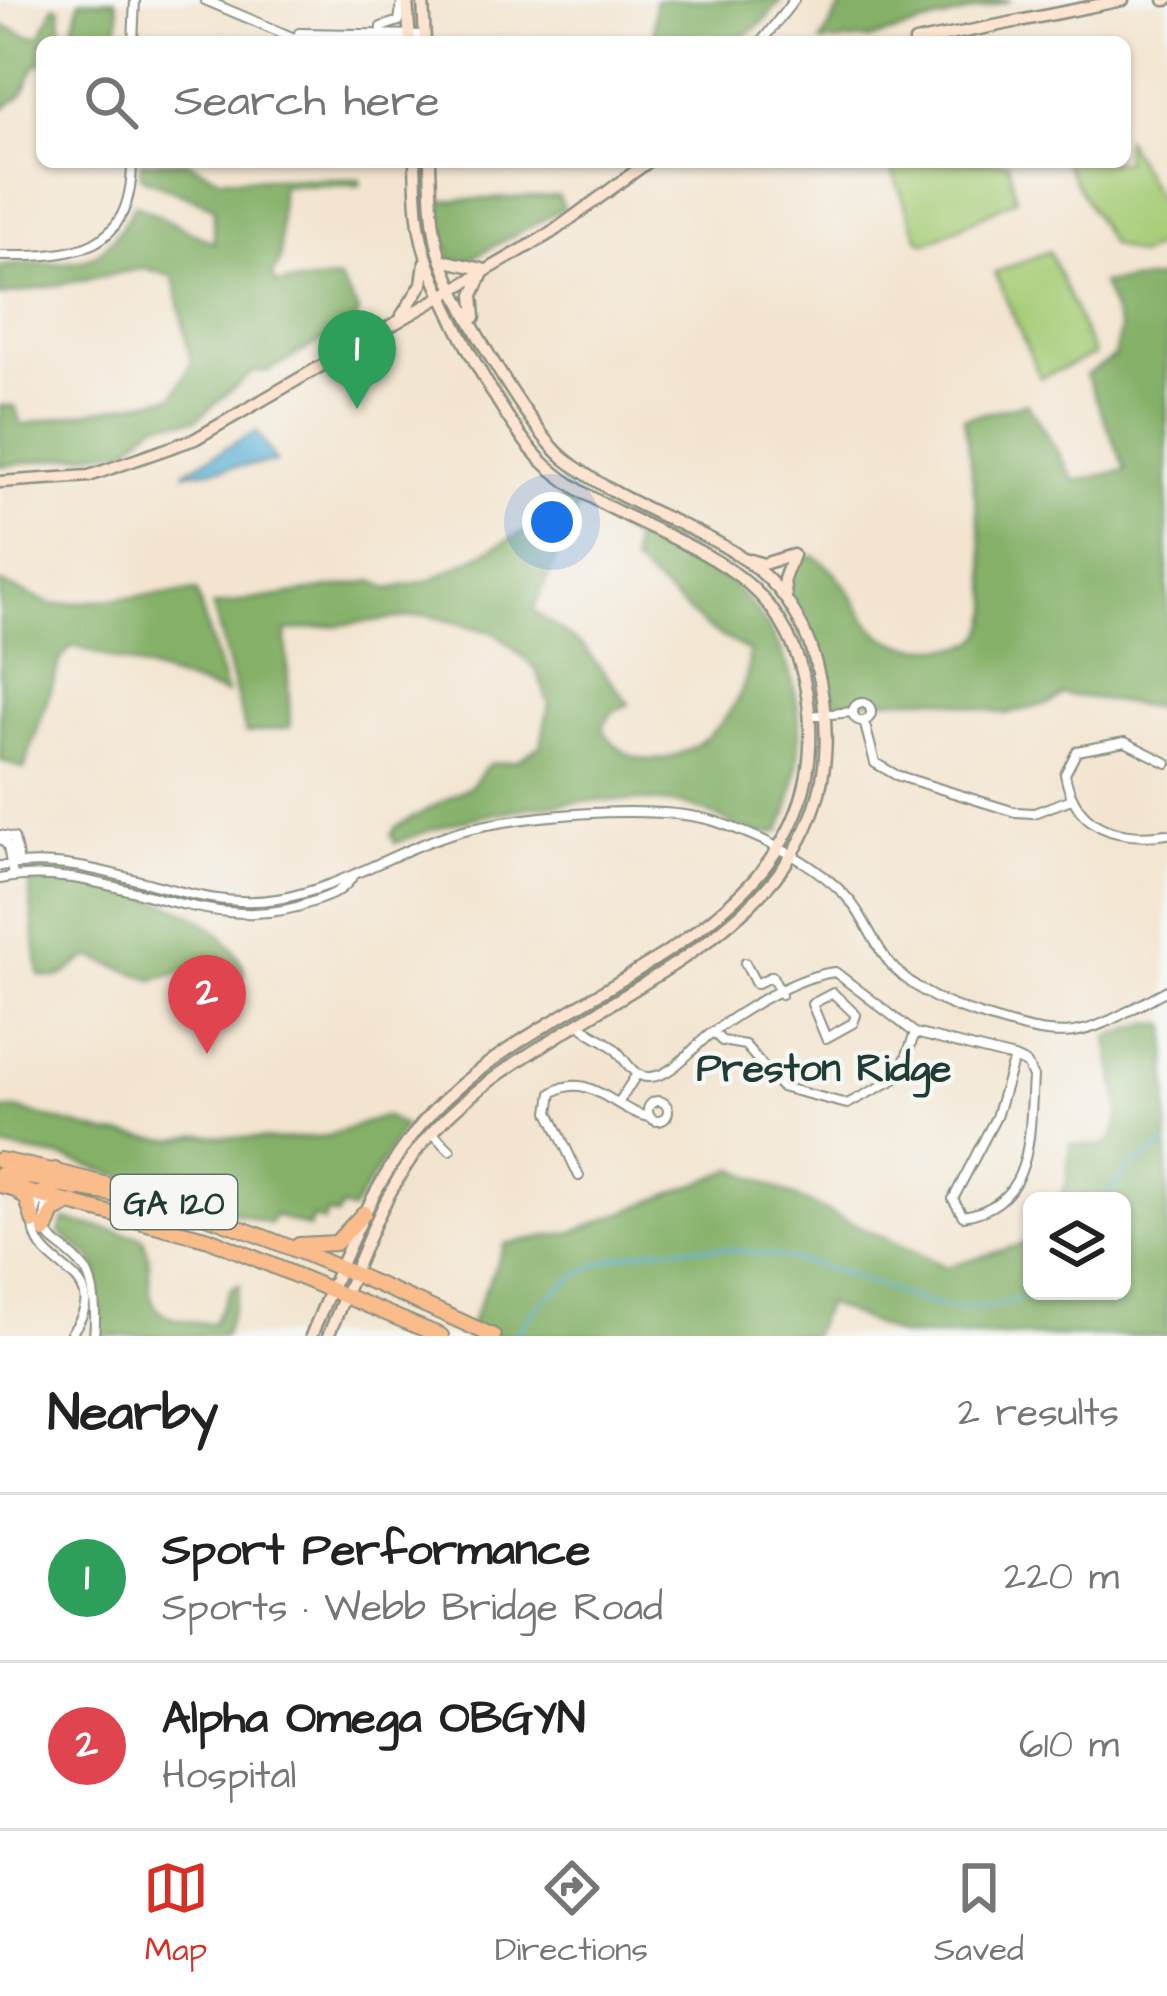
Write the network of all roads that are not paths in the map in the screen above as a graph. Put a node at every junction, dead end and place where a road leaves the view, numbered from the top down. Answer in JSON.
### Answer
{"nodes":[{"id":1,"x":135,"y":0,"type":"edge"},
{"id":2,"x":205,"y":0,"type":"edge"},
{"id":3,"x":405,"y":0,"type":"edge"},
{"id":4,"x":423,"y":0,"type":"edge"},
{"id":5,"x":794,"y":0,"type":"edge"},
{"id":6,"x":1123,"y":0,"type":"edge"},
{"id":7,"x":286,"y":34,"type":"junction"},
{"id":8,"x":318,"y":34,"type":"junction"},
{"id":9,"x":134,"y":36,"type":"edge"},
{"id":10,"x":312,"y":36,"type":"edge"},
{"id":11,"x":355,"y":36,"type":"edge"},
{"id":12,"x":410,"y":36,"type":"edge"},
{"id":13,"x":424,"y":36,"type":"edge"},
{"id":14,"x":766,"y":36,"type":"edge"},
{"id":15,"x":945,"y":36,"type":"edge"},
{"id":16,"x":130,"y":168,"type":"edge"},
{"id":17,"x":416,"y":168,"type":"edge"},
{"id":18,"x":431,"y":168,"type":"edge"},
{"id":19,"x":640,"y":168,"type":"edge"},
{"id":20,"x":425,"y":252,"type":"junction"},
{"id":21,"x":0,"y":256,"type":"edge"},
{"id":22,"x":441,"y":259,"type":"junction"},
{"id":23,"x":485,"y":270,"type":"junction"},
{"id":24,"x":446,"y":291,"type":"junction"},
{"id":25,"x":399,"y":319,"type":"junction"},
{"id":26,"x":478,"y":331,"type":"junction"},
{"id":27,"x":0,"y":482,"type":"edge"},
{"id":28,"x":745,"y":557,"type":"junction"},
{"id":29,"x":787,"y":601,"type":"junction"},
{"id":30,"x":854,"y":712,"type":"junction"},
{"id":31,"x":809,"y":716,"type":"junction"},
{"id":32,"x":825,"y":716,"type":"junction"},
{"id":33,"x":864,"y":721,"type":"junction"},
{"id":34,"x":1167,"y":763,"type":"edge"},
{"id":35,"x":1070,"y":799,"type":"junction"},
{"id":36,"x":1167,"y":834,"type":"edge"},
{"id":37,"x":0,"y":837,"type":"edge"},
{"id":38,"x":780,"y":850,"type":"junction"},
{"id":39,"x":794,"y":857,"type":"junction"},
{"id":40,"x":15,"y":864,"type":"junction"},
{"id":41,"x":0,"y":866,"type":"edge"},
{"id":42,"x":13,"y":877,"type":"junction"},
{"id":43,"x":352,"y":878,"type":"junction"},
{"id":44,"x":0,"y":879,"type":"edge"},
{"id":45,"x":745,"y":963,"type":"dead end"},
{"id":46,"x":818,"y":976,"type":"junction"},
{"id":47,"x":1167,"y":990,"type":"edge"},
{"id":48,"x":781,"y":994,"type":"junction"},
{"id":49,"x":826,"y":994,"type":"junction"},
{"id":50,"x":579,"y":1021,"type":"junction"},
{"id":51,"x":713,"y":1032,"type":"junction"},
{"id":52,"x":915,"y":1033,"type":"junction"},
{"id":53,"x":1014,"y":1058,"type":"junction"},
{"id":54,"x":637,"y":1074,"type":"junction"},
{"id":55,"x":618,"y":1103,"type":"junction"},
{"id":56,"x":649,"y":1117,"type":"dead end"},
{"id":57,"x":431,"y":1132,"type":"junction"},
{"id":58,"x":450,"y":1150,"type":"dead end"},
{"id":59,"x":0,"y":1160,"type":"edge"},
{"id":60,"x":0,"y":1174,"type":"edge"},
{"id":61,"x":579,"y":1176,"type":"dead end"},
{"id":62,"x":48,"y":1182,"type":"junction"},
{"id":63,"x":6,"y":1186,"type":"edge"},
{"id":64,"x":76,"y":1201,"type":"junction"},
{"id":65,"x":364,"y":1213,"type":"junction"},
{"id":66,"x":40,"y":1227,"type":"junction"},
{"id":67,"x":288,"y":1245,"type":"junction"},
{"id":68,"x":348,"y":1271,"type":"junction"},
{"id":69,"x":340,"y":1290,"type":"junction"},
{"id":70,"x":69,"y":1336,"type":"edge"},
{"id":71,"x":94,"y":1336,"type":"edge"},
{"id":72,"x":311,"y":1336,"type":"edge"},
{"id":73,"x":328,"y":1336,"type":"edge"},
{"id":74,"x":441,"y":1336,"type":"edge"},
{"id":75,"x":493,"y":1336,"type":"edge"}],
"edges":[{"from":1,"to":9,"type":"street"},
{"from":2,"to":7,"type":"street"},
{"from":3,"to":8,"type":"street"},
{"from":3,"to":12,"type":"street"},
{"from":4,"to":13,"type":"street"},
{"from":5,"to":14,"type":"street"},
{"from":6,"to":15,"type":"street"},
{"from":7,"to":8,"type":"street"},
{"from":7,"to":10,"type":"street"},
{"from":8,"to":11,"type":"street"},
{"from":16,"to":21,"type":"street"},
{"from":17,"to":20,"type":"street"},
{"from":18,"to":22,"type":"street"},
{"from":19,"to":23,"type":"street"},
{"from":20,"to":24,"type":"street"},
{"from":20,"to":25,"type":"street"},
{"from":22,"to":23,"type":"street"},
{"from":22,"to":24,"type":"street"},
{"from":23,"to":24,"type":"street"},
{"from":23,"to":26,"type":"street"},
{"from":24,"to":25,"type":"street"},
{"from":24,"to":26,"type":"street"},
{"from":24,"to":31,"type":"street"},
{"from":25,"to":27,"type":"street"},
{"from":26,"to":28,"type":"street"},
{"from":28,"to":29,"type":"street"},
{"from":28,"to":29,"type":"street"},
{"from":29,"to":32,"type":"street"},
{"from":30,"to":32,"type":"street"},
{"from":30,"to":33,"type":"street"},
{"from":30,"to":33,"type":"street"},
{"from":31,"to":32,"type":"street"},
{"from":31,"to":38,"type":"street"},
{"from":32,"to":39,"type":"street"},
{"from":33,"to":35,"type":"street"},
{"from":34,"to":35,"type":"street"},
{"from":35,"to":36,"type":"street"},
{"from":37,"to":40,"type":"street"},
{"from":38,"to":39,"type":"street"},
{"from":38,"to":43,"type":"street"},
{"from":38,"to":65,"type":"street"},
{"from":39,"to":47,"type":"street"},
{"from":39,"to":50,"type":"street"},
{"from":40,"to":41,"type":"street"},
{"from":40,"to":42,"type":"street"},
{"from":40,"to":43,"type":"street"},
{"from":42,"to":43,"type":"street"},
{"from":42,"to":44,"type":"street"},
{"from":45,"to":48,"type":"street"},
{"from":46,"to":48,"type":"street"},
{"from":46,"to":49,"type":"street"},
{"from":46,"to":52,"type":"street"},
{"from":48,"to":51,"type":"street"},
{"from":49,"to":49,"type":"street"},
{"from":50,"to":54,"type":"street"},
{"from":50,"to":57,"type":"street"},
{"from":51,"to":52,"type":"street"},
{"from":51,"to":54,"type":"street"},
{"from":52,"to":53,"type":"street"},
{"from":53,"to":53,"type":"street"},
{"from":54,"to":55,"type":"street"},
{"from":55,"to":56,"type":"street"},
{"from":55,"to":61,"type":"street"},
{"from":57,"to":58,"type":"street"},
{"from":57,"to":68,"type":"street"},
{"from":59,"to":62,"type":"highway","number":"GA 120"},
{"from":60,"to":62,"type":"highway"},
{"from":62,"to":63,"type":"highway","number":"GA 120"},
{"from":62,"to":64,"type":"highway","number":"GA 120"},
{"from":62,"to":66,"type":"street"},
{"from":62,"to":67,"type":"highway","number":"GA 120"},
{"from":63,"to":66,"type":"highway"},
{"from":64,"to":66,"type":"highway"},
{"from":64,"to":69,"type":"highway","number":"GA 120"},
{"from":65,"to":67,"type":"highway"},
{"from":65,"to":68,"type":"street"},
{"from":66,"to":70,"type":"street"},
{"from":66,"to":71,"type":"street"},
{"from":67,"to":68,"type":"highway","number":"GA 120"},
{"from":68,"to":69,"type":"street"},
{"from":68,"to":75,"type":"highway","number":"GA 120"},
{"from":69,"to":72,"type":"street"},
{"from":69,"to":73,"type":"street"},
{"from":69,"to":74,"type":"highway","number":"GA 120"}]}
